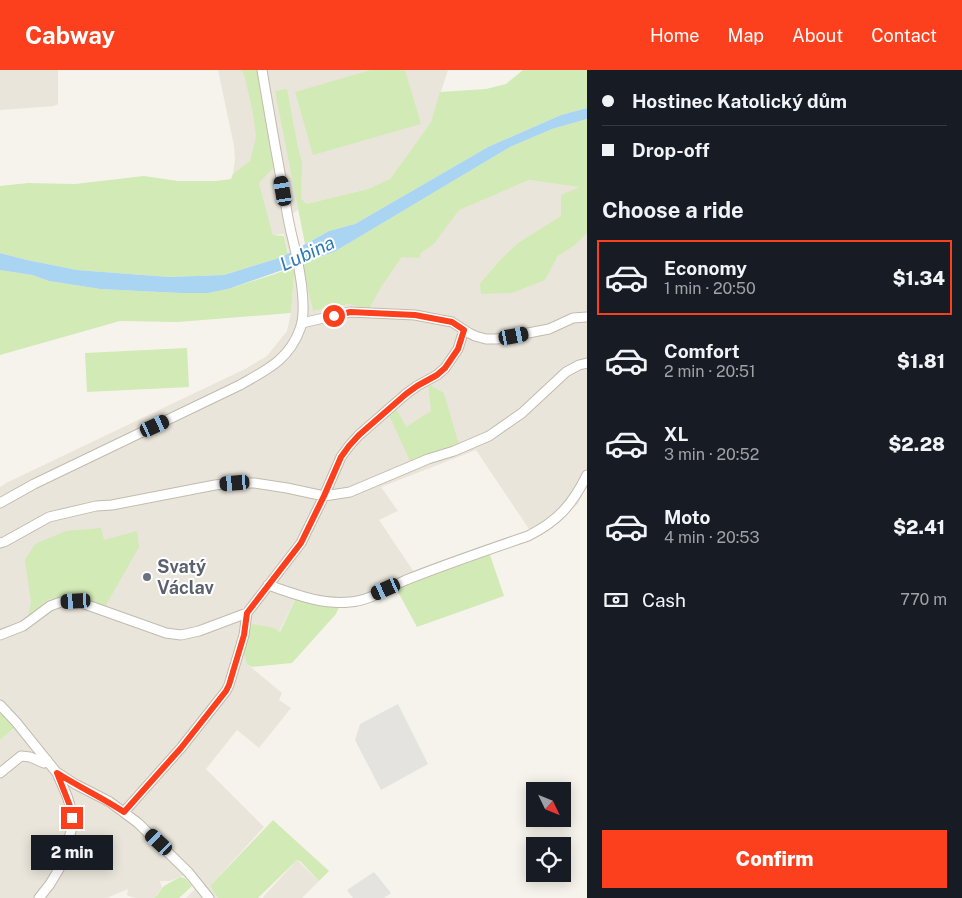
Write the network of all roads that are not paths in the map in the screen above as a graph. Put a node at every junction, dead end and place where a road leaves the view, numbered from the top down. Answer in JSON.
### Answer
{"nodes":[{"id":1,"x":262,"y":70,"type":"edge"},
{"id":2,"x":587,"y":317,"type":"edge"},
{"id":3,"x":302,"y":323,"type":"junction"},
{"id":4,"x":464,"y":330,"type":"junction"},
{"id":5,"x":587,"y":363,"type":"edge"},
{"id":6,"x":587,"y":475,"type":"edge"},
{"id":7,"x":324,"y":496,"type":"junction"},
{"id":8,"x":0,"y":503,"type":"edge"},
{"id":9,"x":0,"y":543,"type":"edge"},
{"id":10,"x":268,"y":586,"type":"junction"},
{"id":11,"x":247,"y":613,"type":"junction"},
{"id":12,"x":0,"y":635,"type":"edge"},
{"id":13,"x":0,"y":706,"type":"edge"},
{"id":14,"x":47,"y":760,"type":"junction"},
{"id":15,"x":0,"y":773,"type":"edge"},
{"id":16,"x":57,"y":773,"type":"junction"},
{"id":17,"x":124,"y":812,"type":"junction"},
{"id":18,"x":39,"y":898,"type":"edge"},
{"id":19,"x":209,"y":898,"type":"edge"}],
"edges":[{"from":1,"to":3,"type":"street"},
{"from":2,"to":4,"type":"street"},
{"from":3,"to":4,"type":"street"},
{"from":3,"to":8,"type":"street"},
{"from":4,"to":7,"type":"street"},
{"from":5,"to":7,"type":"street"},
{"from":6,"to":10,"type":"street"},
{"from":7,"to":9,"type":"street"},
{"from":7,"to":10,"type":"street"},
{"from":10,"to":11,"type":"street"},
{"from":11,"to":12,"type":"street"},
{"from":11,"to":17,"type":"street"},
{"from":13,"to":14,"type":"street"},
{"from":14,"to":15,"type":"street"},
{"from":14,"to":16,"type":"street"},
{"from":16,"to":17,"type":"street"},
{"from":16,"to":18,"type":"street"},
{"from":17,"to":19,"type":"street"}]}
